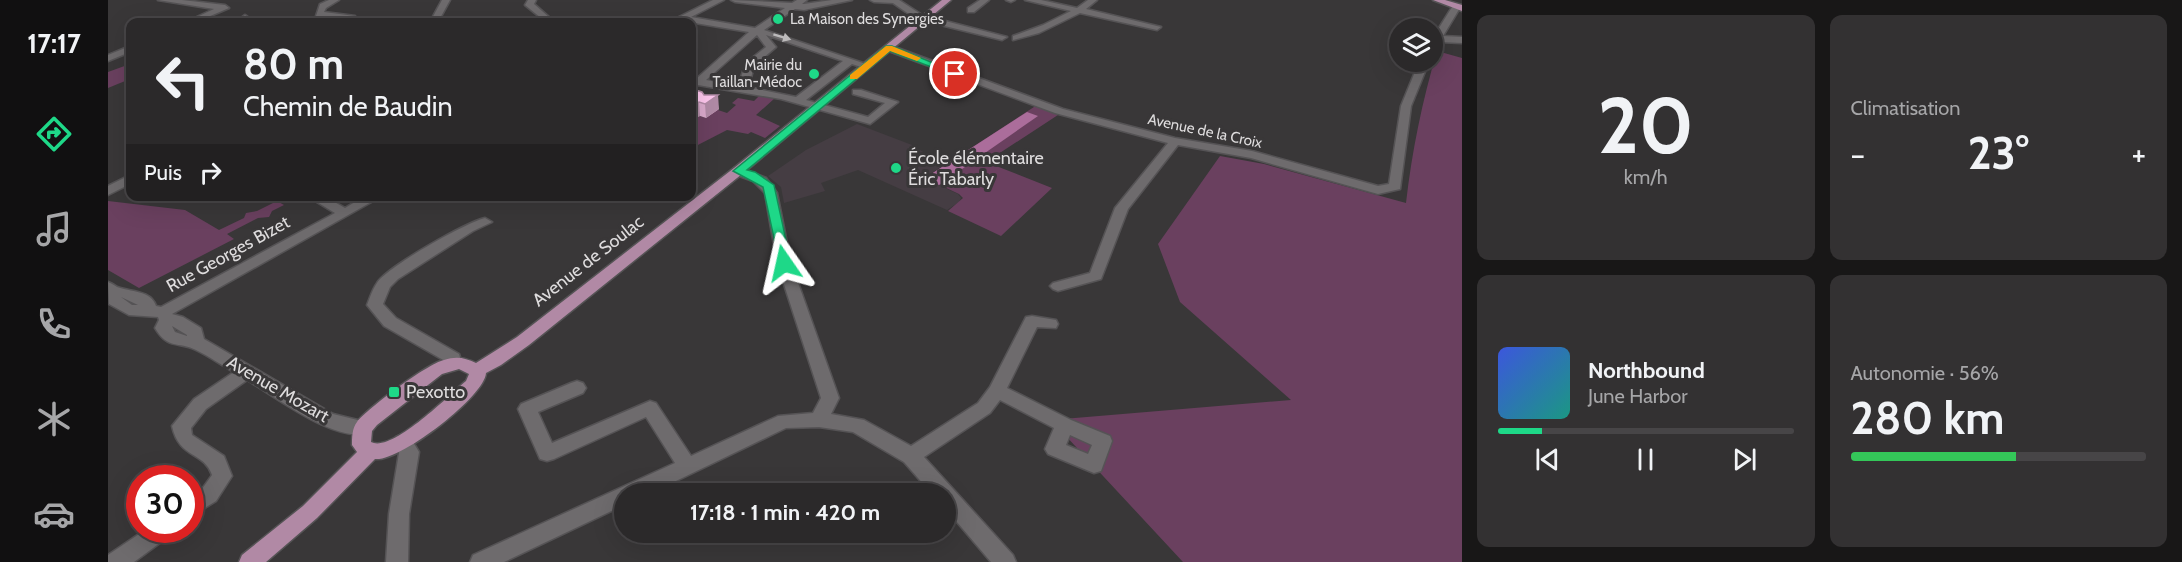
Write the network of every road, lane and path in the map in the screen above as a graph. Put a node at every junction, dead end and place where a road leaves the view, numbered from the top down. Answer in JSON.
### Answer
{"nodes":[{"id":1,"x":162,"y":0,"type":"edge"},
{"id":2,"x":334,"y":0,"type":"edge"},
{"id":3,"x":446,"y":0,"type":"edge"},
{"id":4,"x":532,"y":0,"type":"edge"},
{"id":5,"x":720,"y":0,"type":"edge"},
{"id":6,"x":735,"y":0,"type":"edge"},
{"id":7,"x":803,"y":0,"type":"edge"},
{"id":8,"x":848,"y":0,"type":"edge"},
{"id":9,"x":874,"y":0,"type":"edge"},
{"id":10,"x":947,"y":0,"type":"edge"},
{"id":11,"x":985,"y":0,"type":"edge"},
{"id":12,"x":1029,"y":0,"type":"edge"},
{"id":13,"x":1093,"y":0,"type":"edge"},
{"id":14,"x":1437,"y":0,"type":"edge"},
{"id":15,"x":894,"y":1,"type":"edge"},
{"id":16,"x":794,"y":6,"type":"junction"},
{"id":17,"x":1460,"y":7,"type":"edge"},
{"id":18,"x":971,"y":10,"type":"dead end"},
{"id":19,"x":1078,"y":11,"type":"junction"},
{"id":20,"x":200,"y":18,"type":"edge"},
{"id":21,"x":352,"y":18,"type":"edge"},
{"id":22,"x":436,"y":18,"type":"edge"},
{"id":23,"x":546,"y":18,"type":"edge"},
{"id":24,"x":683,"y":18,"type":"edge"},
{"id":25,"x":924,"y":19,"type":"junction"},
{"id":26,"x":696,"y":20,"type":"edge"},
{"id":27,"x":1157,"y":27,"type":"dead end"},
{"id":28,"x":758,"y":31,"type":"junction"},
{"id":29,"x":1443,"y":33,"type":"edge"},
{"id":30,"x":1443,"y":39,"type":"edge"},
{"id":31,"x":1462,"y":40,"type":"edge"},
{"id":32,"x":889,"y":48,"type":"junction"},
{"id":33,"x":126,"y":50,"type":"edge"},
{"id":34,"x":108,"y":58,"type":"edge"},
{"id":35,"x":850,"y":61,"type":"junction"},
{"id":36,"x":867,"y":66,"type":"junction"},
{"id":37,"x":1421,"y":72,"type":"edge"},
{"id":38,"x":696,"y":80,"type":"edge"},
{"id":39,"x":696,"y":82,"type":"edge"},
{"id":40,"x":733,"y":87,"type":"junction"},
{"id":41,"x":857,"y":92,"type":"dead end"},
{"id":42,"x":718,"y":96,"type":"edge"},
{"id":43,"x":799,"y":100,"type":"junction"},
{"id":44,"x":818,"y":106,"type":"junction"},
{"id":45,"x":1175,"y":141,"type":"junction"},
{"id":46,"x":738,"y":171,"type":"junction"},
{"id":47,"x":126,"y":181,"type":"edge"},
{"id":48,"x":108,"y":191,"type":"edge"},
{"id":49,"x":322,"y":201,"type":"edge"},
{"id":50,"x":367,"y":201,"type":"edge"},
{"id":51,"x":345,"y":213,"type":"junction"},
{"id":52,"x":485,"y":222,"type":"dead end"},
{"id":53,"x":1058,"y":286,"type":"dead end"},
{"id":54,"x":110,"y":289,"type":"edge"},
{"id":55,"x":159,"y":314,"type":"junction"},
{"id":56,"x":1050,"y":324,"type":"dead end"},
{"id":57,"x":454,"y":364,"type":"junction"},
{"id":58,"x":476,"y":370,"type":"junction"},
{"id":59,"x":248,"y":371,"type":"junction"},
{"id":60,"x":577,"y":388,"type":"dead end"},
{"id":61,"x":997,"y":391,"type":"junction"},
{"id":62,"x":819,"y":420,"type":"junction"},
{"id":63,"x":1064,"y":424,"type":"dead end"},
{"id":64,"x":363,"y":428,"type":"junction"},
{"id":65,"x":403,"y":442,"type":"junction"},
{"id":66,"x":371,"y":451,"type":"junction"},
{"id":67,"x":911,"y":456,"type":"junction"},
{"id":68,"x":687,"y":466,"type":"junction"},
{"id":69,"x":650,"y":483,"type":"edge"},
{"id":70,"x":935,"y":483,"type":"edge"},
{"id":71,"x":204,"y":498,"type":"edge"},
{"id":72,"x":614,"y":500,"type":"edge"},
{"id":73,"x":956,"y":506,"type":"edge"},
{"id":74,"x":143,"y":543,"type":"edge"},
{"id":75,"x":116,"y":562,"type":"edge"},
{"id":76,"x":250,"y":562,"type":"edge"},
{"id":77,"x":397,"y":562,"type":"edge"},
{"id":78,"x":480,"y":562,"type":"edge"},
{"id":79,"x":1005,"y":562,"type":"edge"}],
"edges":[{"from":1,"to":20,"type":"street"},
{"from":2,"to":21,"type":"street"},
{"from":3,"to":22,"type":"street"},
{"from":4,"to":23,"type":"street"},
{"from":5,"to":24,"type":"street"},
{"from":6,"to":16,"type":"street"},
{"from":7,"to":16,"type":"street"},
{"from":8,"to":16,"type":"street"},
{"from":9,"to":15,"type":"street"},
{"from":10,"to":25,"type":"main road","name":"Avenue de Soulac"},
{"from":11,"to":18,"type":"street"},
{"from":12,"to":19,"type":"street"},
{"from":13,"to":19,"type":"street"},
{"from":14,"to":17,"type":"main road"},
{"from":15,"to":25,"type":"street"},
{"from":16,"to":28,"type":"street"},
{"from":17,"to":29,"type":"street"},
{"from":19,"to":25,"type":"street"},
{"from":19,"to":27,"type":"street"},
{"from":25,"to":32,"type":"main road","name":"Avenue de Soulac"},
{"from":26,"to":28,"type":"street"},
{"from":28,"to":35,"type":"street","one_way":true},
{"from":28,"to":38,"type":"street"},
{"from":28,"to":40,"type":"street"},
{"from":30,"to":31,"type":"street"},
{"from":32,"to":36,"type":"main road","name":"Avenue de Soulac"},
{"from":32,"to":45,"type":"street","name":"Avenue de la Croix"},
{"from":33,"to":34,"type":"street"},
{"from":35,"to":36,"type":"street"},
{"from":35,"to":43,"type":"street"},
{"from":36,"to":44,"type":"main road","name":"Avenue de Soulac"},
{"from":37,"to":45,"type":"street","name":"Avenue de la Croix"},
{"from":39,"to":40,"type":"street"},
{"from":40,"to":42,"type":"street"},
{"from":40,"to":43,"type":"street"},
{"from":41,"to":44,"type":"street"},
{"from":43,"to":44,"type":"street"},
{"from":44,"to":46,"type":"main road","name":"Avenue de Soulac"},
{"from":45,"to":53,"type":"street"},
{"from":46,"to":58,"type":"main road","name":"Avenue de Soulac"},
{"from":46,"to":62,"type":"street"},
{"from":47,"to":48,"type":"street"},
{"from":49,"to":51,"type":"street"},
{"from":50,"to":51,"type":"street","name":"Rue Georges Bizet"},
{"from":51,"to":55,"type":"street","name":"Rue Georges Bizet"},
{"from":52,"to":57,"type":"street"},
{"from":54,"to":55,"type":"street"},
{"from":55,"to":59,"type":"street","name":"Avenue Mozart"},
{"from":56,"to":61,"type":"street"},
{"from":57,"to":58,"type":"main road"},
{"from":57,"to":64,"type":"main road"},
{"from":58,"to":65,"type":"main road"},
{"from":59,"to":64,"type":"street","name":"Avenue Mozart"},
{"from":59,"to":71,"type":"street"},
{"from":60,"to":68,"type":"street"},
{"from":61,"to":63,"type":"street"},
{"from":61,"to":67,"type":"street"},
{"from":62,"to":67,"type":"street"},
{"from":62,"to":68,"type":"street"},
{"from":64,"to":66,"type":"main road"},
{"from":65,"to":66,"type":"main road"},
{"from":65,"to":77,"type":"street"},
{"from":66,"to":76,"type":"main road"},
{"from":67,"to":70,"type":"street"},
{"from":68,"to":69,"type":"street"},
{"from":72,"to":78,"type":"street"},
{"from":73,"to":79,"type":"street"},
{"from":74,"to":75,"type":"street"}]}
